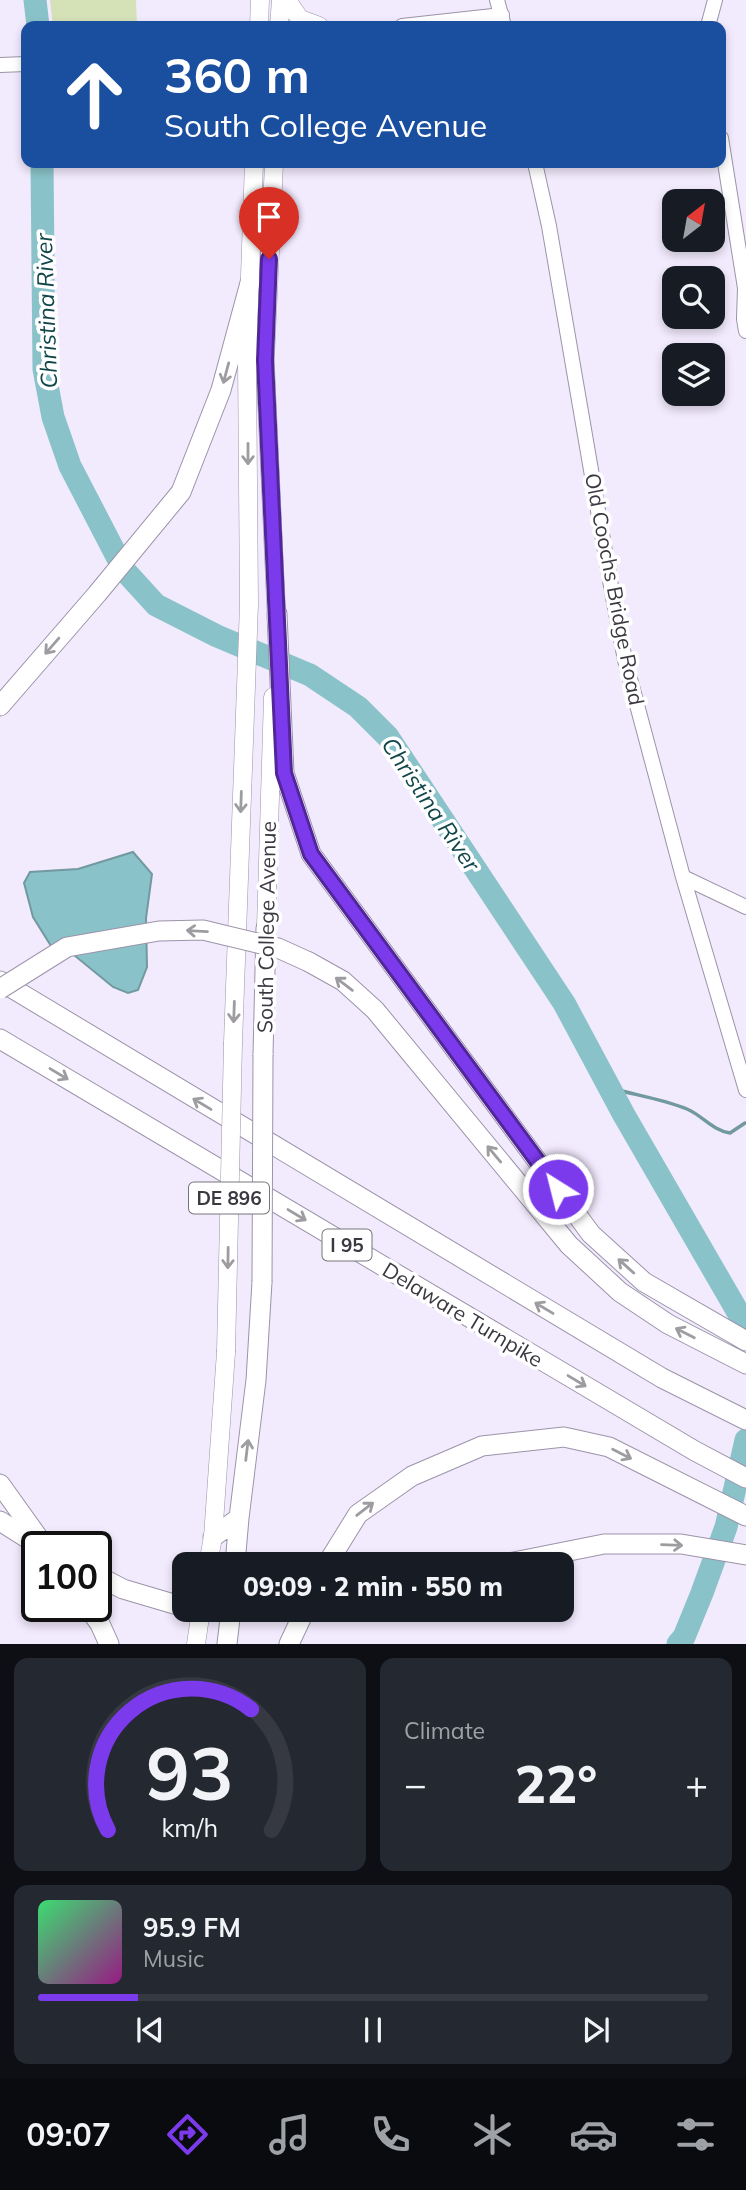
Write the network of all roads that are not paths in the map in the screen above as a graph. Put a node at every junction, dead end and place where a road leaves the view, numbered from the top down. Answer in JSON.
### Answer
{"nodes":[{"id":1,"x":260,"y":0,"type":"edge"},
{"id":2,"x":281,"y":0,"type":"edge"},
{"id":3,"x":286,"y":0,"type":"edge"},
{"id":4,"x":497,"y":0,"type":"edge"},
{"id":5,"x":715,"y":0,"type":"edge"},
{"id":6,"x":259,"y":21,"type":"edge"},
{"id":7,"x":279,"y":21,"type":"edge"},
{"id":8,"x":305,"y":21,"type":"edge"},
{"id":9,"x":503,"y":21,"type":"edge"},
{"id":10,"x":709,"y":21,"type":"edge"},
{"id":11,"x":21,"y":64,"type":"edge"},
{"id":12,"x":0,"y":65,"type":"edge"},
{"id":13,"x":254,"y":168,"type":"edge"},
{"id":14,"x":274,"y":168,"type":"edge"},
{"id":15,"x":536,"y":168,"type":"edge"},
{"id":16,"x":726,"y":168,"type":"edge"},
{"id":17,"x":250,"y":283,"type":"junction"},
{"id":18,"x":745,"y":288,"type":"edge"},
{"id":19,"x":746,"y":331,"type":"edge"},
{"id":20,"x":278,"y":614,"type":"joint"},
{"id":21,"x":278,"y":690,"type":"junction"},
{"id":22,"x":0,"y":706,"type":"edge"},
{"id":23,"x":683,"y":877,"type":"junction"},
{"id":24,"x":746,"y":907,"type":"edge"},
{"id":25,"x":266,"y":928,"type":"joint"},
{"id":26,"x":0,"y":985,"type":"edge"},
{"id":27,"x":0,"y":1040,"type":"edge"},
{"id":28,"x":746,"y":1090,"type":"edge"},
{"id":29,"x":746,"y":1341,"type":"edge"},
{"id":30,"x":746,"y":1364,"type":"edge"},
{"id":31,"x":746,"y":1420,"type":"edge"},
{"id":32,"x":746,"y":1478,"type":"edge"},
{"id":33,"x":0,"y":1484,"type":"edge"},
{"id":34,"x":746,"y":1516,"type":"edge"},
{"id":35,"x":239,"y":1518,"type":"junction"},
{"id":36,"x":0,"y":1521,"type":"edge"},
{"id":37,"x":32,"y":1531,"type":"edge"},
{"id":38,"x":21,"y":1534,"type":"edge"},
{"id":39,"x":213,"y":1537,"type":"junction"},
{"id":40,"x":210,"y":1552,"type":"edge"},
{"id":41,"x":236,"y":1552,"type":"edge"},
{"id":42,"x":334,"y":1552,"type":"edge"},
{"id":43,"x":564,"y":1552,"type":"edge"},
{"id":44,"x":746,"y":1555,"type":"edge"},
{"id":45,"x":112,"y":1584,"type":"edge"},
{"id":46,"x":172,"y":1603,"type":"edge"},
{"id":47,"x":99,"y":1622,"type":"edge"},
{"id":48,"x":199,"y":1622,"type":"edge"},
{"id":49,"x":230,"y":1622,"type":"edge"},
{"id":50,"x":299,"y":1622,"type":"edge"},
{"id":51,"x":109,"y":1644,"type":"edge"},
{"id":52,"x":196,"y":1644,"type":"edge"},
{"id":53,"x":228,"y":1644,"type":"edge"},
{"id":54,"x":289,"y":1644,"type":"edge"}],
"edges":[{"from":1,"to":6,"type":"main road"},
{"from":2,"to":7,"type":"main road"},
{"from":3,"to":8,"type":"main road"},
{"from":4,"to":9,"type":"street"},
{"from":5,"to":10,"type":"street"},
{"from":11,"to":12,"type":"street"},
{"from":13,"to":17,"type":"main road","name":"South College Avenue","number":"DE 896"},
{"from":14,"to":20,"type":"main road"},
{"from":15,"to":23,"type":"street","name":"Old Coochs Bridge Road"},
{"from":16,"to":18,"type":"street"},
{"from":17,"to":22,"type":"highway","one_way":true},
{"from":17,"to":39,"type":"main road","name":"South College Avenue","number":"DE 896","one_way":true,"bridge":true},
{"from":18,"to":19,"type":"street"},
{"from":20,"to":21,"type":"highway"},
{"from":21,"to":25,"type":"main road","name":"South College Avenue","number":"DE 896"},
{"from":29,"to":21,"type":"highway","one_way":true},
{"from":23,"to":24,"type":"street"},
{"from":23,"to":28,"type":"street","name":"Old Coochs Bridge Road"},
{"from":35,"to":25,"type":"highway","name":"South College Avenue","number":"DE 896","one_way":true,"bridge":true},
{"from":30,"to":26,"type":"highway","one_way":true,"bridge":true},
{"from":31,"to":26,"type":"highway","number":"I 95","one_way":true},
{"from":27,"to":32,"type":"highway","name":"Delaware Turnpike","number":"I 95","one_way":true},
{"from":33,"to":37,"type":"highway"},
{"from":42,"to":34,"type":"highway","one_way":true},
{"from":35,"to":39,"type":"highway"},
{"from":35,"to":41,"type":"highway","name":"South College Avenue","number":"DE 896"},
{"from":36,"to":38,"type":"highway"},
{"from":39,"to":40,"type":"main road","name":"South College Avenue","number":"DE 896"},
{"from":43,"to":44,"type":"highway","one_way":true},
{"from":45,"to":46,"type":"highway"},
{"from":47,"to":51,"type":"highway"},
{"from":48,"to":52,"type":"main road"},
{"from":49,"to":53,"type":"highway"},
{"from":50,"to":54,"type":"highway"}]}
